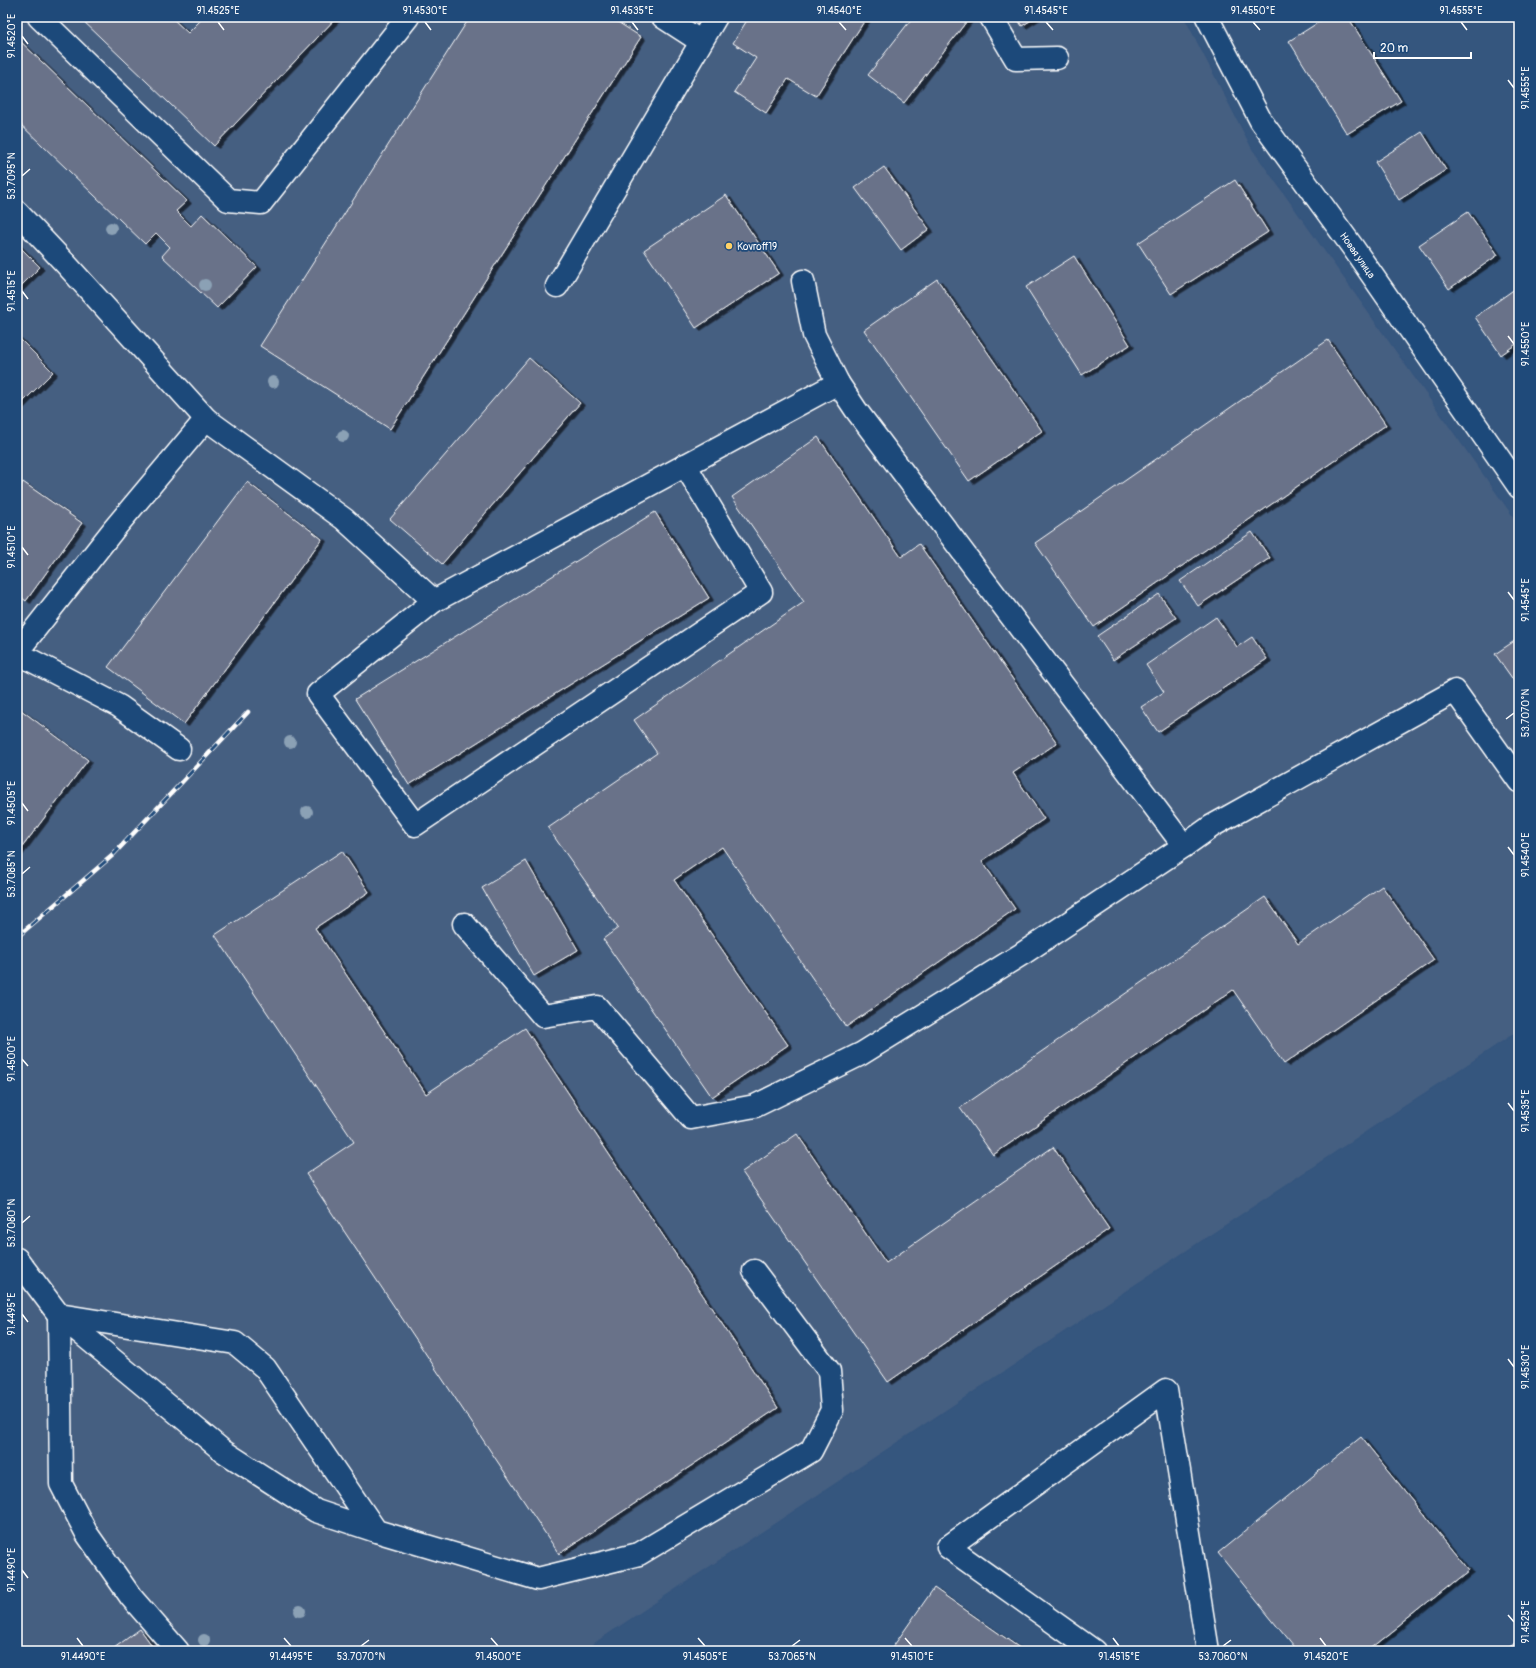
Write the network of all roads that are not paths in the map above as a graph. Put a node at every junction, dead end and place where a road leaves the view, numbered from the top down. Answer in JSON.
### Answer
{"nodes":[{"id":1,"x":39,"y":17,"type":"edge"},
{"id":2,"x":408,"y":17,"type":"edge"},
{"id":3,"x":663,"y":17,"type":"edge"},
{"id":4,"x":716,"y":17,"type":"edge"},
{"id":5,"x":991,"y":17,"type":"edge"},
{"id":6,"x":1207,"y":17,"type":"edge"},
{"id":7,"x":700,"y":41,"type":"junction"},
{"id":8,"x":1057,"y":58,"type":"dead end"},
{"id":9,"x":17,"y":212,"type":"edge"},
{"id":10,"x":803,"y":281,"type":"dead end"},
{"id":11,"x":557,"y":286,"type":"dead end"},
{"id":12,"x":838,"y":383,"type":"junction"},
{"id":13,"x":206,"y":419,"type":"junction"},
{"id":14,"x":686,"y":465,"type":"junction"},
{"id":15,"x":1519,"y":487,"type":"edge"},
{"id":16,"x":434,"y":601,"type":"junction"},
{"id":17,"x":17,"y":653,"type":"edge"},
{"id":18,"x":179,"y":749,"type":"dead end"},
{"id":19,"x":1519,"y":781,"type":"edge"},
{"id":20,"x":1184,"y":846,"type":"junction"},
{"id":21,"x":464,"y":924,"type":"dead end"},
{"id":22,"x":17,"y":1259,"type":"edge"},
{"id":23,"x":754,"y":1271,"type":"dead end"},
{"id":24,"x":59,"y":1315,"type":"junction"},
{"id":25,"x":376,"y":1530,"type":"junction"},
{"id":26,"x":178,"y":1651,"type":"edge"},
{"id":27,"x":1094,"y":1651,"type":"edge"},
{"id":28,"x":1208,"y":1651,"type":"edge"}],
"edges":[{"from":1,"to":2,"type":"street"},
{"from":3,"to":7,"type":"street"},
{"from":4,"to":7,"type":"street"},
{"from":5,"to":8,"type":"street"},
{"from":6,"to":15,"type":"street","name":"Новая улица"},
{"from":7,"to":11,"type":"street"},
{"from":9,"to":13,"type":"street"},
{"from":10,"to":12,"type":"street"},
{"from":12,"to":14,"type":"street"},
{"from":12,"to":20,"type":"street"},
{"from":13,"to":16,"type":"street"},
{"from":13,"to":17,"type":"street"},
{"from":14,"to":16,"type":"street"},
{"from":14,"to":16,"type":"street"},
{"from":17,"to":18,"type":"street"},
{"from":19,"to":20,"type":"street"},
{"from":20,"to":21,"type":"street"},
{"from":22,"to":24,"type":"street"},
{"from":23,"to":25,"type":"street"},
{"from":24,"to":25,"type":"street"},
{"from":24,"to":25,"type":"street"},
{"from":24,"to":26,"type":"street"},
{"from":27,"to":28,"type":"street"}]}
